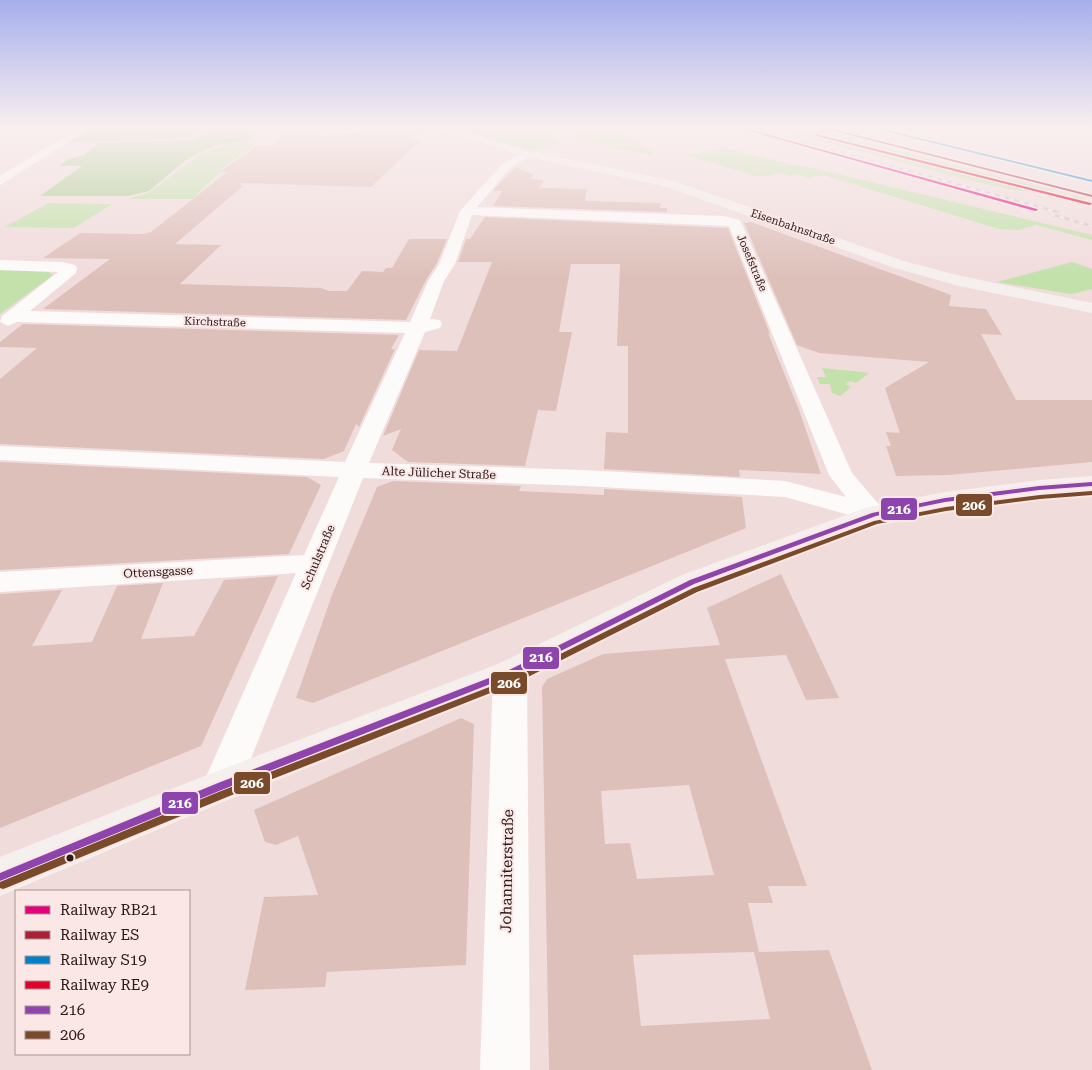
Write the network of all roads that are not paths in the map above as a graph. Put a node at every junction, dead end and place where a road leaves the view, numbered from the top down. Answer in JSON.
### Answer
{"nodes":[{"id":1,"x":497,"y":177,"type":"edge"},
{"id":2,"x":636,"y":177,"type":"edge"},
{"id":3,"x":468,"y":211,"type":"junction"},
{"id":4,"x":0,"y":265,"type":"edge"},
{"id":5,"x":439,"y":276,"type":"junction"},
{"id":6,"x":1092,"y":308,"type":"edge"},
{"id":7,"x":7,"y":321,"type":"edge"},
{"id":8,"x":417,"y":328,"type":"junction"},
{"id":9,"x":0,"y":453,"type":"edge"},
{"id":10,"x":354,"y":470,"type":"junction"},
{"id":11,"x":1092,"y":484,"type":"edge"},
{"id":12,"x":874,"y":514,"type":"junction"},
{"id":13,"x":316,"y":563,"type":"junction"},
{"id":14,"x":0,"y":582,"type":"edge"},
{"id":15,"x":510,"y":673,"type":"junction"},
{"id":16,"x":222,"y":786,"type":"junction"},
{"id":17,"x":0,"y":877,"type":"edge"},
{"id":18,"x":505,"y":1070,"type":"edge"}],
"edges":[{"from":1,"to":3,"type":"street","name":"Schulstraße"},
{"from":2,"to":6,"type":"street","name":"Eisenbahnstraße"},
{"from":3,"to":5,"type":"street","name":"Schulstraße"},
{"from":3,"to":12,"type":"street","name":"Josefstraße"},
{"from":4,"to":7,"type":"street"},
{"from":5,"to":8,"type":"street","name":"Schulstraße"},
{"from":5,"to":8,"type":"street"},
{"from":7,"to":8,"type":"street","name":"Kirchstraße"},
{"from":8,"to":10,"type":"street","name":"Schulstraße"},
{"from":9,"to":10,"type":"street","name":"Alte Jülicher Straße"},
{"from":10,"to":12,"type":"street","name":"Alte Jülicher Straße"},
{"from":10,"to":13,"type":"street","name":"Schulstraße"},
{"from":11,"to":12,"type":"street"},
{"from":12,"to":15,"type":"street"},
{"from":13,"to":14,"type":"street","name":"Ottensgasse"},
{"from":13,"to":16,"type":"street","name":"Schulstraße"},
{"from":15,"to":16,"type":"street"},
{"from":15,"to":18,"type":"street","name":"Johanniterstraße"},
{"from":16,"to":17,"type":"street"}]}
